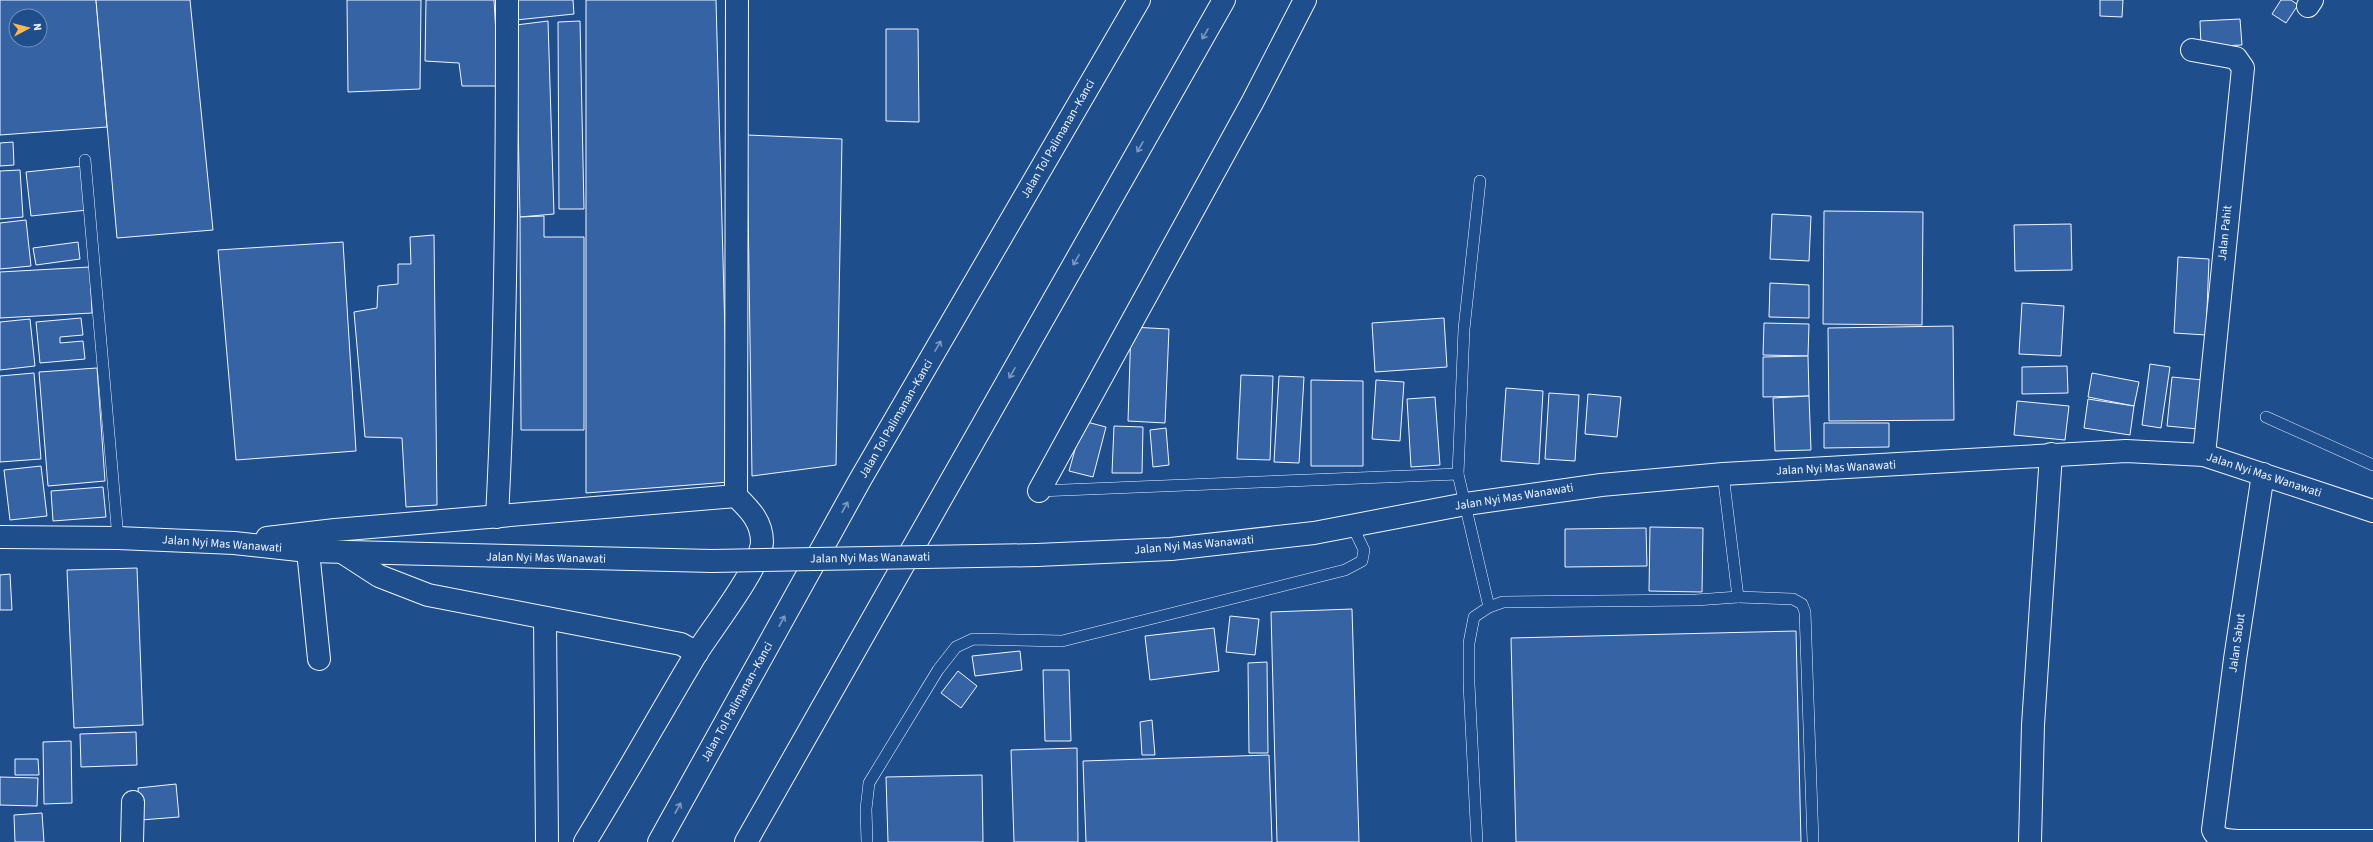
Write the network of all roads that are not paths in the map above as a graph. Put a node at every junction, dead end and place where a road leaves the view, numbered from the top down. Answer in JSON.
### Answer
{"nodes":[{"id":1,"x":507,"y":0,"type":"edge"},
{"id":2,"x":737,"y":0,"type":"edge"},
{"id":3,"x":1139,"y":0,"type":"edge"},
{"id":4,"x":1224,"y":0,"type":"edge"},
{"id":5,"x":1306,"y":0,"type":"edge"},
{"id":6,"x":2192,"y":50,"type":"dead end"},
{"id":7,"x":85,"y":160,"type":"dead end"},
{"id":8,"x":1480,"y":181,"type":"dead end"},
{"id":9,"x":2266,"y":418,"type":"dead end"},
{"id":10,"x":2051,"y":454,"type":"junction"},
{"id":11,"x":2204,"y":455,"type":"junction"},
{"id":12,"x":2373,"y":465,"type":"edge"},
{"id":13,"x":1458,"y":474,"type":"junction"},
{"id":14,"x":1723,"y":474,"type":"junction"},
{"id":15,"x":2263,"y":474,"type":"junction"},
{"id":16,"x":1039,"y":490,"type":"joint"},
{"id":17,"x":736,"y":496,"type":"junction"},
{"id":18,"x":1466,"y":504,"type":"junction"},
{"id":19,"x":2373,"y":511,"type":"edge"},
{"id":20,"x":497,"y":517,"type":"junction"},
{"id":21,"x":1353,"y":527,"type":"junction"},
{"id":22,"x":0,"y":537,"type":"edge"},
{"id":23,"x":118,"y":538,"type":"junction"},
{"id":24,"x":234,"y":543,"type":"junction"},
{"id":25,"x":308,"y":551,"type":"junction"},
{"id":26,"x":341,"y":552,"type":"junction"},
{"id":27,"x":1738,"y":597,"type":"junction"},
{"id":28,"x":1488,"y":607,"type":"junction"},
{"id":29,"x":545,"y":618,"type":"junction"},
{"id":30,"x":697,"y":653,"type":"junction"},
{"id":31,"x":319,"y":659,"type":"dead end"},
{"id":32,"x":133,"y":802,"type":"dead end"},
{"id":33,"x":2373,"y":841,"type":"edge"},
{"id":34,"x":132,"y":842,"type":"edge"},
{"id":35,"x":547,"y":842,"type":"edge"},
{"id":36,"x":585,"y":842,"type":"edge"},
{"id":37,"x":659,"y":842,"type":"edge"},
{"id":38,"x":746,"y":842,"type":"edge"},
{"id":39,"x":867,"y":842,"type":"edge"},
{"id":40,"x":1477,"y":842,"type":"edge"},
{"id":41,"x":1812,"y":842,"type":"edge"},
{"id":42,"x":2030,"y":842,"type":"edge"}],
"edges":[{"from":1,"to":20,"type":"main road"},
{"from":2,"to":17,"type":"main road"},
{"from":37,"to":3,"type":"main road","name":"Jalan Tol Palimanan–Kanci","one_way":true},
{"from":4,"to":38,"type":"main road","one_way":true},
{"from":5,"to":16,"type":"main road"},
{"from":6,"to":11,"type":"main road","name":"Jalan Pahit"},
{"from":7,"to":23,"type":"lane"},
{"from":8,"to":13,"type":"lane"},
{"from":9,"to":12,"type":"lane"},
{"from":10,"to":11,"type":"main road","name":"Jalan Nyi Mas Wanawati"},
{"from":10,"to":14,"type":"main road","name":"Jalan Nyi Mas Wanawati"},
{"from":10,"to":42,"type":"main road"},
{"from":11,"to":15,"type":"main road","name":"Jalan Nyi Mas Wanawati"},
{"from":13,"to":16,"type":"lane"},
{"from":13,"to":18,"type":"lane"},
{"from":14,"to":18,"type":"main road","name":"Jalan Nyi Mas Wanawati"},
{"from":14,"to":27,"type":"lane"},
{"from":15,"to":19,"type":"main road","name":"Jalan Nyi Mas Wanawati"},
{"from":15,"to":33,"type":"main road","name":"Jalan Sabut"},
{"from":17,"to":20,"type":"main road"},
{"from":17,"to":30,"type":"main road"},
{"from":18,"to":21,"type":"main road","name":"Jalan Nyi Mas Wanawati"},
{"from":18,"to":28,"type":"lane"},
{"from":20,"to":24,"type":"main road"},
{"from":21,"to":26,"type":"main road","name":"Jalan Nyi Mas Wanawati","bridge":true},
{"from":21,"to":39,"type":"lane"},
{"from":22,"to":23,"type":"main road","name":"Jalan Nyi Mas Wanawati"},
{"from":23,"to":24,"type":"main road","name":"Jalan Nyi Mas Wanawati"},
{"from":24,"to":25,"type":"main road","name":"Jalan Nyi Mas Wanawati"},
{"from":25,"to":26,"type":"main road","name":"Jalan Nyi Mas Wanawati"},
{"from":25,"to":31,"type":"main road"},
{"from":26,"to":29,"type":"main road"},
{"from":27,"to":28,"type":"lane"},
{"from":27,"to":41,"type":"lane"},
{"from":28,"to":40,"type":"lane"},
{"from":29,"to":30,"type":"main road"},
{"from":29,"to":35,"type":"main road"},
{"from":30,"to":36,"type":"main road"},
{"from":32,"to":34,"type":"main road"}]}
